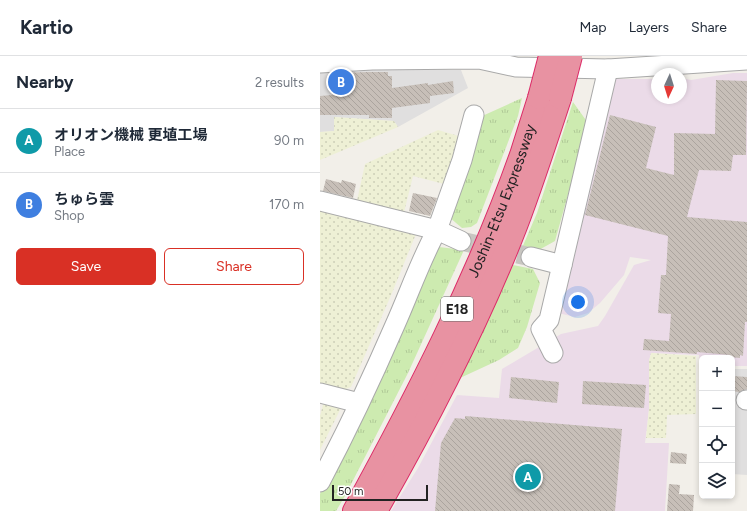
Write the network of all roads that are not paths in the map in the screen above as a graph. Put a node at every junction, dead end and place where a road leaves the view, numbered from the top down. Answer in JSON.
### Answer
{"nodes":[{"id":1,"x":550,"y":56,"type":"edge"},
{"id":2,"x":571,"y":56,"type":"edge"},
{"id":3,"x":372,"y":58,"type":"edge"},
{"id":4,"x":504,"y":59,"type":"edge"},
{"id":5,"x":747,"y":60,"type":"edge"},
{"id":6,"x":320,"y":63,"type":"edge"},
{"id":7,"x":608,"y":69,"type":"junction"},
{"id":8,"x":550,"y":98,"type":"junction"},
{"id":9,"x":474,"y":115,"type":"dead end"},
{"id":10,"x":320,"y":201,"type":"edge"},
{"id":11,"x":437,"y":230,"type":"junction"},
{"id":12,"x":461,"y":241,"type":"tunnel mouth"},
{"id":13,"x":531,"y":257,"type":"tunnel mouth"},
{"id":14,"x":562,"y":265,"type":"junction"},
{"id":15,"x":554,"y":353,"type":"dead end"},
{"id":16,"x":320,"y":393,"type":"edge"},
{"id":17,"x":359,"y":403,"type":"junction"},
{"id":18,"x":320,"y":482,"type":"edge"},
{"id":19,"x":354,"y":511,"type":"edge"},
{"id":20,"x":376,"y":511,"type":"edge"}],
"edges":[{"from":1,"to":8,"type":"highway","name":"Joshin-Etsu Expressway","number":"E18","bridge":true},
{"from":2,"to":8,"type":"highway","name":"Joshin-Etsu Expressway","number":"E18","bridge":true},
{"from":3,"to":4,"type":"street"},
{"from":3,"to":6,"type":"street"},
{"from":4,"to":7,"type":"street"},
{"from":5,"to":7,"type":"street"},
{"from":7,"to":14,"type":"street"},
{"from":8,"to":19,"type":"highway","name":"Joshin-Etsu Expressway","number":"E18"},
{"from":8,"to":20,"type":"highway","name":"Joshin-Etsu Expressway","number":"E18"},
{"from":9,"to":11,"type":"street"},
{"from":10,"to":11,"type":"street"},
{"from":11,"to":12,"type":"street"},
{"from":11,"to":17,"type":"street"},
{"from":13,"to":14,"type":"street"},
{"from":14,"to":15,"type":"street"},
{"from":16,"to":17,"type":"street"},
{"from":17,"to":18,"type":"street"}]}
